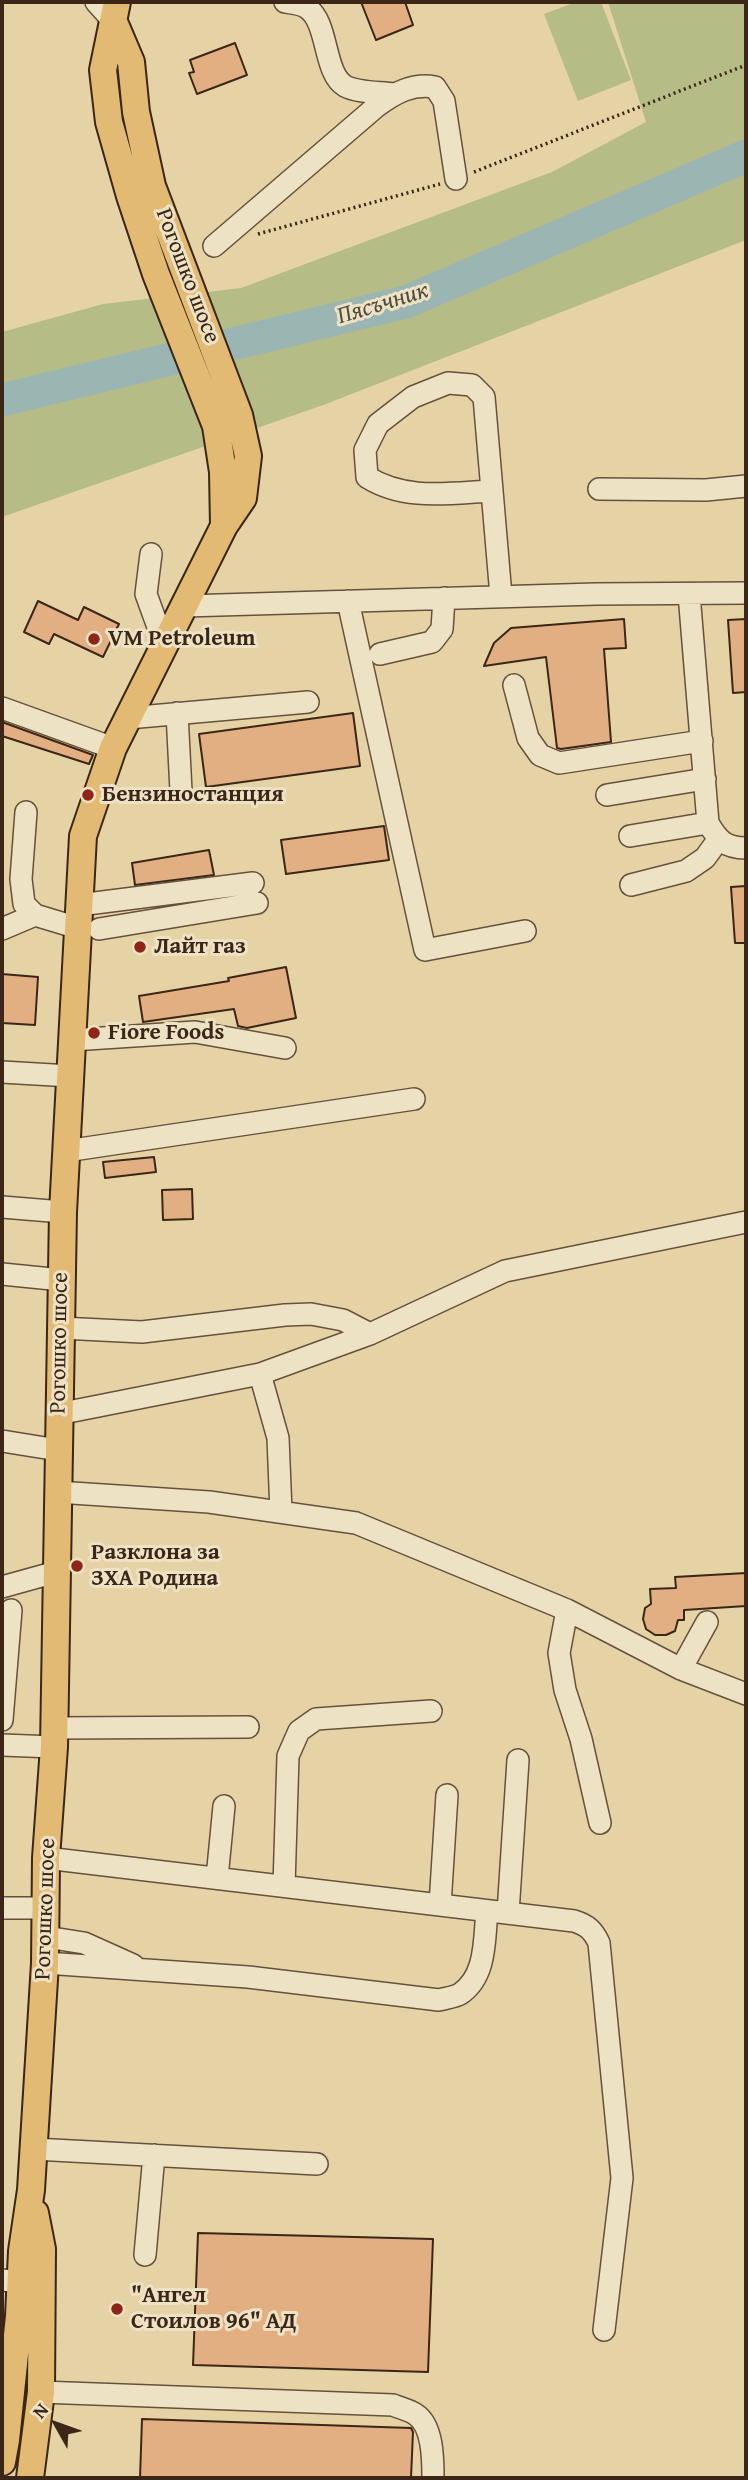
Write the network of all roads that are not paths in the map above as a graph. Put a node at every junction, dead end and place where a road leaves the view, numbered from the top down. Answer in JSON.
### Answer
{"nodes":[{"id":1,"x":96,"y":2,"type":"edge"},
{"id":2,"x":285,"y":2,"type":"edge"},
{"id":3,"x":116,"y":12,"type":"edge"},
{"id":4,"x":394,"y":94,"type":"junction"},
{"id":5,"x":456,"y":179,"type":"dead end"},
{"id":6,"x":215,"y":246,"type":"dead end"},
{"id":7,"x":227,"y":420,"type":"junction"},
{"id":8,"x":746,"y":486,"type":"edge"},
{"id":9,"x":599,"y":489,"type":"dead end"},
{"id":10,"x":492,"y":491,"type":"junction"},
{"id":11,"x":152,"y":554,"type":"dead end"},
{"id":12,"x":746,"y":593,"type":"edge"},
{"id":13,"x":689,"y":594,"type":"junction"},
{"id":14,"x":501,"y":596,"type":"junction"},
{"id":15,"x":444,"y":598,"type":"junction"},
{"id":16,"x":348,"y":601,"type":"junction"},
{"id":17,"x":185,"y":606,"type":"junction"},
{"id":18,"x":158,"y":626,"type":"dead end"},
{"id":19,"x":380,"y":654,"type":"dead end"},
{"id":20,"x":514,"y":685,"type":"dead end"},
{"id":21,"x":308,"y":702,"type":"dead end"},
{"id":22,"x":2,"y":708,"type":"edge"},
{"id":23,"x":177,"y":713,"type":"junction"},
{"id":24,"x":128,"y":718,"type":"junction"},
{"id":25,"x":702,"y":741,"type":"junction"},
{"id":26,"x":113,"y":748,"type":"junction"},
{"id":27,"x":705,"y":779,"type":"junction"},
{"id":28,"x":181,"y":791,"type":"dead end"},
{"id":29,"x":607,"y":794,"type":"dead end"},
{"id":30,"x":26,"y":812,"type":"dead end"},
{"id":31,"x":713,"y":831,"type":"junction"},
{"id":32,"x":630,"y":836,"type":"dead end"},
{"id":33,"x":746,"y":848,"type":"edge"},
{"id":34,"x":631,"y":885,"type":"dead end"},
{"id":35,"x":35,"y":915,"type":"junction"},
{"id":36,"x":85,"y":921,"type":"junction"},
{"id":37,"x":2,"y":929,"type":"edge"},
{"id":38,"x":525,"y":931,"type":"dead end"},
{"id":39,"x":72,"y":1040,"type":"junction"},
{"id":40,"x":285,"y":1048,"type":"dead end"},
{"id":41,"x":2,"y":1072,"type":"edge"},
{"id":42,"x":70,"y":1076,"type":"junction"},
{"id":43,"x":414,"y":1099,"type":"dead end"},
{"id":44,"x":66,"y":1151,"type":"junction"},
{"id":45,"x":2,"y":1207,"type":"edge"},
{"id":46,"x":63,"y":1212,"type":"junction"},
{"id":47,"x":746,"y":1222,"type":"edge"},
{"id":48,"x":2,"y":1274,"type":"edge"},
{"id":49,"x":62,"y":1280,"type":"junction"},
{"id":50,"x":61,"y":1328,"type":"junction"},
{"id":51,"x":370,"y":1334,"type":"junction"},
{"id":52,"x":260,"y":1374,"type":"junction"},
{"id":53,"x":58,"y":1414,"type":"junction"},
{"id":54,"x":2,"y":1441,"type":"edge"},
{"id":55,"x":58,"y":1450,"type":"junction"},
{"id":56,"x":57,"y":1492,"type":"junction"},
{"id":57,"x":281,"y":1512,"type":"junction"},
{"id":58,"x":56,"y":1572,"type":"junction"},
{"id":59,"x":2,"y":1587,"type":"edge"},
{"id":60,"x":11,"y":1610,"type":"dead end"},
{"id":61,"x":567,"y":1610,"type":"junction"},
{"id":62,"x":707,"y":1622,"type":"dead end"},
{"id":63,"x":681,"y":1669,"type":"junction"},
{"id":64,"x":746,"y":1694,"type":"edge"},
{"id":65,"x":431,"y":1711,"type":"dead end"},
{"id":66,"x":2,"y":1720,"type":"edge"},
{"id":67,"x":248,"y":1727,"type":"dead end"},
{"id":68,"x":55,"y":1737,"type":"junction"},
{"id":69,"x":2,"y":1745,"type":"edge"},
{"id":70,"x":518,"y":1760,"type":"dead end"},
{"id":71,"x":447,"y":1795,"type":"dead end"},
{"id":72,"x":224,"y":1806,"type":"dead end"},
{"id":73,"x":600,"y":1823,"type":"dead end"},
{"id":74,"x":47,"y":1858,"type":"junction"},
{"id":75,"x":217,"y":1878,"type":"junction"},
{"id":76,"x":284,"y":1886,"type":"junction"},
{"id":77,"x":440,"y":1905,"type":"junction"},
{"id":78,"x":2,"y":1908,"type":"edge"},
{"id":79,"x":47,"y":1908,"type":"junction"},
{"id":80,"x":486,"y":1911,"type":"junction"},
{"id":81,"x":508,"y":1913,"type":"junction"},
{"id":82,"x":46,"y":1950,"type":"junction"},
{"id":83,"x":34,"y":2149,"type":"junction"},
{"id":84,"x":154,"y":2155,"type":"junction"},
{"id":85,"x":317,"y":2164,"type":"dead end"},
{"id":86,"x":31,"y":2190,"type":"junction"},
{"id":87,"x":145,"y":2255,"type":"dead end"},
{"id":88,"x":11,"y":2281,"type":"edge"},
{"id":89,"x":604,"y":2330,"type":"dead end"},
{"id":90,"x":41,"y":2392,"type":"junction"},
{"id":91,"x":3,"y":2447,"type":"edge"},
{"id":92,"x":30,"y":2478,"type":"edge"},
{"id":93,"x":433,"y":2478,"type":"edge"}],
"edges":[{"from":1,"to":3,"type":"street"},
{"from":2,"to":4,"type":"street"},
{"from":3,"to":7,"type":"main road","name":"Рогошко шосе"},
{"from":3,"to":7,"type":"main road","name":"Рогошко шосе"},
{"from":4,"to":5,"type":"street"},
{"from":4,"to":6,"type":"street"},
{"from":7,"to":17,"type":"main road","name":"Рогошко шосе"},
{"from":8,"to":9,"type":"street"},
{"from":10,"to":10,"type":"street"},
{"from":10,"to":14,"type":"street"},
{"from":11,"to":18,"type":"street"},
{"from":12,"to":13,"type":"street"},
{"from":13,"to":14,"type":"street"},
{"from":13,"to":25,"type":"street"},
{"from":14,"to":15,"type":"street"},
{"from":15,"to":16,"type":"street"},
{"from":15,"to":19,"type":"street"},
{"from":16,"to":17,"type":"street"},
{"from":16,"to":38,"type":"street"},
{"from":17,"to":24,"type":"main road","name":"Рогошко шосе"},
{"from":20,"to":25,"type":"street"},
{"from":21,"to":23,"type":"street"},
{"from":22,"to":26,"type":"street"},
{"from":23,"to":24,"type":"street"},
{"from":23,"to":28,"type":"street"},
{"from":24,"to":26,"type":"main road","name":"Рогошко шосе"},
{"from":25,"to":27,"type":"street"},
{"from":26,"to":36,"type":"main road","name":"Рогошко шосе"},
{"from":27,"to":29,"type":"street"},
{"from":27,"to":31,"type":"street"},
{"from":30,"to":35,"type":"street"},
{"from":31,"to":32,"type":"street"},
{"from":31,"to":33,"type":"street"},
{"from":31,"to":34,"type":"street"},
{"from":35,"to":36,"type":"street"},
{"from":35,"to":37,"type":"street"},
{"from":36,"to":36,"type":"street"},
{"from":36,"to":39,"type":"main road","name":"Рогошко шосе"},
{"from":39,"to":40,"type":"street"},
{"from":39,"to":42,"type":"main road","name":"Рогошко шосе"},
{"from":41,"to":42,"type":"street"},
{"from":42,"to":44,"type":"main road","name":"Рогошко шосе"},
{"from":43,"to":44,"type":"street"},
{"from":44,"to":46,"type":"main road","name":"Рогошко шосе"},
{"from":45,"to":46,"type":"street"},
{"from":46,"to":49,"type":"main road","name":"Рогошко шосе"},
{"from":47,"to":51,"type":"street"},
{"from":48,"to":49,"type":"street"},
{"from":49,"to":50,"type":"main road","name":"Рогошко шосе"},
{"from":50,"to":51,"type":"street"},
{"from":50,"to":53,"type":"main road","name":"Рогошко шосе"},
{"from":51,"to":52,"type":"street"},
{"from":52,"to":53,"type":"street"},
{"from":52,"to":57,"type":"street"},
{"from":53,"to":55,"type":"main road","name":"Рогошко шосе"},
{"from":54,"to":55,"type":"street"},
{"from":55,"to":56,"type":"main road","name":"Рогошко шосе"},
{"from":56,"to":57,"type":"street"},
{"from":56,"to":58,"type":"main road","name":"Рогошко шосе"},
{"from":57,"to":61,"type":"street"},
{"from":58,"to":59,"type":"street"},
{"from":58,"to":68,"type":"main road","name":"Рогошко шосе"},
{"from":60,"to":66,"type":"street"},
{"from":61,"to":63,"type":"street"},
{"from":61,"to":73,"type":"street"},
{"from":62,"to":63,"type":"street"},
{"from":63,"to":64,"type":"street"},
{"from":65,"to":76,"type":"street"},
{"from":67,"to":68,"type":"street"},
{"from":68,"to":69,"type":"street"},
{"from":68,"to":74,"type":"main road","name":"Рогошко шосе"},
{"from":70,"to":81,"type":"street"},
{"from":71,"to":77,"type":"street"},
{"from":72,"to":75,"type":"street"},
{"from":74,"to":75,"type":"street"},
{"from":74,"to":79,"type":"main road","name":"Рогошко шосе"},
{"from":75,"to":76,"type":"street"},
{"from":76,"to":77,"type":"street"},
{"from":77,"to":80,"type":"street"},
{"from":78,"to":79,"type":"street"},
{"from":79,"to":82,"type":"main road","name":"Рогошко шосе"},
{"from":80,"to":81,"type":"street"},
{"from":80,"to":82,"type":"street"},
{"from":81,"to":89,"type":"street"},
{"from":82,"to":83,"type":"main road","name":"Рогошко шосе"},
{"from":83,"to":84,"type":"street"},
{"from":83,"to":86,"type":"main road","name":"Рогошко шосе"},
{"from":84,"to":85,"type":"street"},
{"from":84,"to":87,"type":"street"},
{"from":86,"to":88,"type":"main road","name":"Рогошко шосе"},
{"from":86,"to":90,"type":"main road","name":"Рогошко шосе"},
{"from":88,"to":91,"type":"main road","name":"Рогошко шосе"},
{"from":90,"to":92,"type":"main road","name":"Рогошко шосе"},
{"from":90,"to":93,"type":"street"}]}
